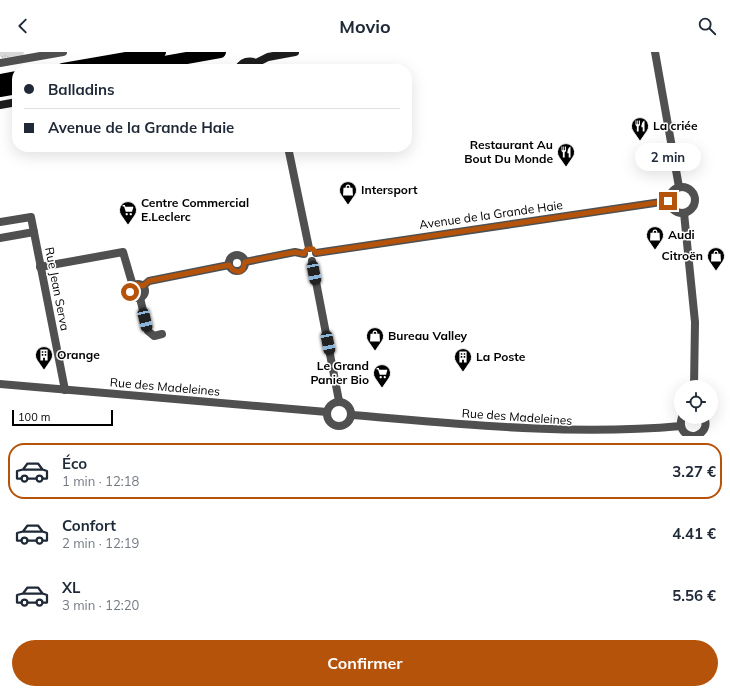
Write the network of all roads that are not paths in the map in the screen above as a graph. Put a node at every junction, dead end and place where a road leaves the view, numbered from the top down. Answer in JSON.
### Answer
{"nodes":[{"id":1,"x":63,"y":52,"type":"edge"},
{"id":2,"x":160,"y":52,"type":"edge"},
{"id":3,"x":220,"y":52,"type":"edge"},
{"id":4,"x":295,"y":52,"type":"edge"},
{"id":5,"x":655,"y":52,"type":"edge"},
{"id":6,"x":0,"y":63,"type":"edge"},
{"id":7,"x":92,"y":64,"type":"edge"},
{"id":8,"x":153,"y":64,"type":"edge"},
{"id":9,"x":242,"y":64,"type":"edge"},
{"id":10,"x":255,"y":64,"type":"edge"},
{"id":11,"x":261,"y":64,"type":"edge"},
{"id":12,"x":12,"y":78,"type":"edge"},
{"id":13,"x":0,"y":80,"type":"edge"},
{"id":14,"x":12,"y":89,"type":"edge"},
{"id":15,"x":0,"y":91,"type":"edge"},
{"id":16,"x":12,"y":103,"type":"edge"},
{"id":17,"x":0,"y":105,"type":"edge"},
{"id":18,"x":289,"y":152,"type":"edge"},
{"id":19,"x":679,"y":187,"type":"junction"},
{"id":20,"x":668,"y":201,"type":"junction"},
{"id":21,"x":684,"y":213,"type":"junction"},
{"id":22,"x":0,"y":222,"type":"edge"},
{"id":23,"x":34,"y":232,"type":"junction"},
{"id":24,"x":0,"y":238,"type":"edge"},
{"id":25,"x":306,"y":251,"type":"junction"},
{"id":26,"x":316,"y":253,"type":"junction"},
{"id":27,"x":312,"y":261,"type":"junction"},
{"id":28,"x":245,"y":262,"type":"junction"},
{"id":29,"x":229,"y":265,"type":"junction"},
{"id":30,"x":40,"y":267,"type":"junction"},
{"id":31,"x":133,"y":286,"type":"junction"},
{"id":32,"x":143,"y":286,"type":"junction"},
{"id":33,"x":140,"y":298,"type":"junction"},
{"id":34,"x":162,"y":334,"type":"dead end"},
{"id":35,"x":694,"y":380,"type":"edge"},
{"id":36,"x":0,"y":384,"type":"edge"},
{"id":37,"x":64,"y":390,"type":"junction"},
{"id":38,"x":339,"y":401,"type":"junction"},
{"id":39,"x":327,"y":412,"type":"junction"},
{"id":40,"x":352,"y":415,"type":"junction"},
{"id":41,"x":706,"y":424,"type":"edge"},
{"id":42,"x":681,"y":426,"type":"joint"},
{"id":43,"x":692,"y":436,"type":"edge"},
{"id":44,"x":695,"y":436,"type":"edge"}],
"edges":[{"from":1,"to":6,"type":"street"},
{"from":2,"to":7,"type":"highway"},
{"from":3,"to":8,"type":"highway"},
{"from":4,"to":11,"type":"street"},
{"from":5,"to":19,"type":"street"},
{"from":9,"to":10,"type":"street"},
{"from":12,"to":13,"type":"highway"},
{"from":14,"to":15,"type":"highway"},
{"from":16,"to":17,"type":"street"},
{"from":18,"to":25,"type":"street"},
{"from":19,"to":20,"type":"street"},
{"from":19,"to":21,"type":"street"},
{"from":20,"to":21,"type":"street"},
{"from":20,"to":26,"type":"street","name":"Avenue de la Grande Haie"},
{"from":21,"to":35,"type":"street"},
{"from":22,"to":23,"type":"street","name":"Rue Jean Serva"},
{"from":23,"to":24,"type":"street"},
{"from":23,"to":30,"type":"street","name":"Rue Jean Serva"},
{"from":25,"to":26,"type":"street"},
{"from":25,"to":27,"type":"street"},
{"from":25,"to":28,"type":"street"},
{"from":26,"to":27,"type":"street"},
{"from":27,"to":38,"type":"street"},
{"from":28,"to":29,"type":"street"},
{"from":28,"to":29,"type":"street"},
{"from":29,"to":32,"type":"street"},
{"from":30,"to":31,"type":"street"},
{"from":30,"to":37,"type":"street","name":"Rue Jean Serva"},
{"from":31,"to":32,"type":"street"},
{"from":31,"to":33,"type":"street"},
{"from":32,"to":33,"type":"street"},
{"from":33,"to":34,"type":"street"},
{"from":36,"to":37,"type":"street","name":"Rue des Madeleines"},
{"from":37,"to":39,"type":"street","name":"Rue des Madeleines"},
{"from":38,"to":39,"type":"street"},
{"from":38,"to":40,"type":"street"},
{"from":39,"to":40,"type":"street"},
{"from":40,"to":42,"type":"street","name":"Rue des Madeleines"},
{"from":41,"to":44,"type":"street"},
{"from":42,"to":43,"type":"street"}]}
